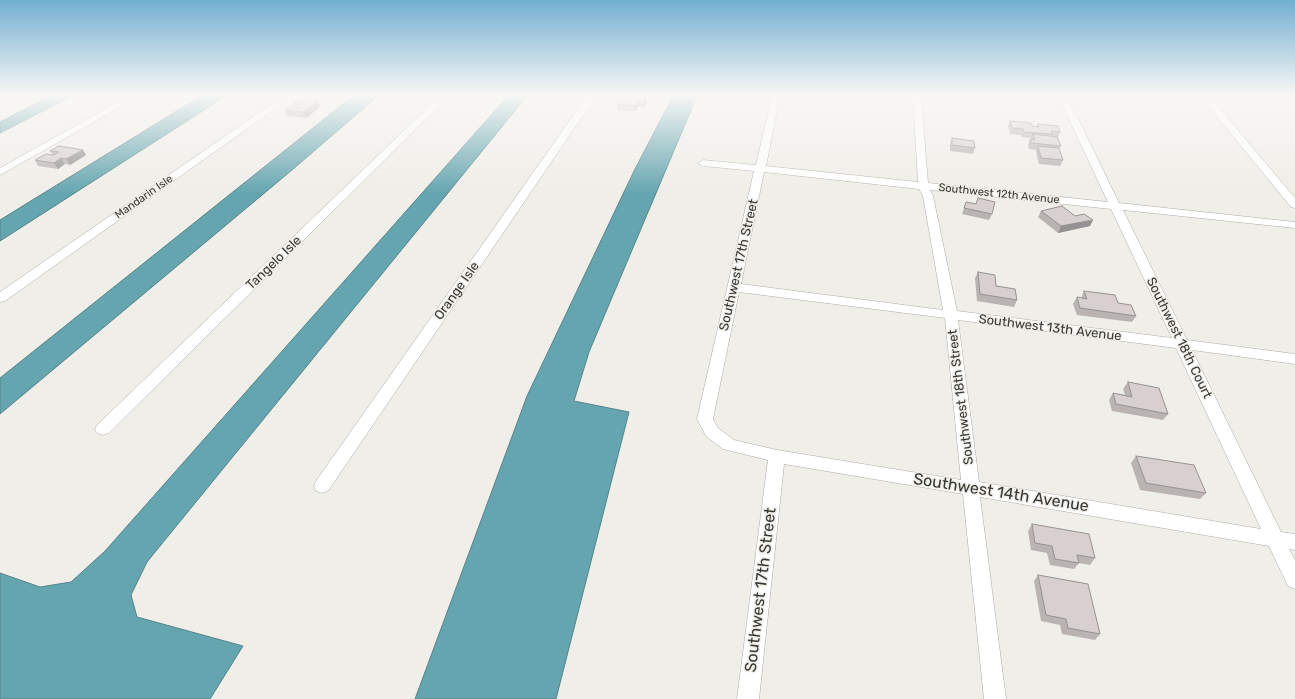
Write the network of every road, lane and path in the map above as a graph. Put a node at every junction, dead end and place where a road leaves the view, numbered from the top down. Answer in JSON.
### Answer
{"nodes":[{"id":1,"x":78,"y":129,"type":"edge"},
{"id":2,"x":242,"y":129,"type":"edge"},
{"id":3,"x":411,"y":129,"type":"edge"},
{"id":4,"x":569,"y":129,"type":"edge"},
{"id":5,"x":769,"y":129,"type":"edge"},
{"id":6,"x":919,"y":129,"type":"edge"},
{"id":7,"x":1077,"y":129,"type":"edge"},
{"id":8,"x":1231,"y":129,"type":"edge"},
{"id":9,"x":703,"y":163,"type":"dead end"},
{"id":10,"x":761,"y":169,"type":"junction"},
{"id":11,"x":0,"y":172,"type":"edge"},
{"id":12,"x":923,"y":186,"type":"junction"},
{"id":13,"x":1114,"y":206,"type":"junction"},
{"id":14,"x":1295,"y":206,"type":"edge"},
{"id":15,"x":1295,"y":225,"type":"edge"},
{"id":16,"x":734,"y":287,"type":"junction"},
{"id":17,"x":0,"y":298,"type":"edge"},
{"id":18,"x":951,"y":315,"type":"junction"},
{"id":19,"x":1182,"y":344,"type":"junction"},
{"id":20,"x":1295,"y":359,"type":"edge"},
{"id":21,"x":102,"y":429,"type":"dead end"},
{"id":22,"x":712,"y":432,"type":"joint"},
{"id":23,"x":777,"y":456,"type":"junction"},
{"id":24,"x":322,"y":486,"type":"dead end"},
{"id":25,"x":972,"y":489,"type":"junction"},
{"id":26,"x":1275,"y":539,"type":"junction"},
{"id":27,"x":1295,"y":542,"type":"edge"},
{"id":28,"x":1295,"y":580,"type":"edge"},
{"id":29,"x":748,"y":699,"type":"edge"},
{"id":30,"x":995,"y":699,"type":"edge"}],
"edges":[{"from":1,"to":11,"type":"street"},
{"from":2,"to":17,"type":"street","name":"Mandarin Isle"},
{"from":3,"to":21,"type":"street","name":"Tangelo Isle"},
{"from":4,"to":24,"type":"street","name":"Orange Isle"},
{"from":5,"to":10,"type":"street","name":"Southwest 17th Street"},
{"from":6,"to":12,"type":"street","name":"Southwest 18th Street"},
{"from":7,"to":13,"type":"street","name":"Southwest 18th Court"},
{"from":8,"to":14,"type":"street"},
{"from":9,"to":10,"type":"street","name":"Southwest 12th Avenue"},
{"from":10,"to":12,"type":"street","name":"Southwest 12th Avenue"},
{"from":10,"to":16,"type":"street","name":"Southwest 17th Street"},
{"from":12,"to":13,"type":"street","name":"Southwest 12th Avenue"},
{"from":12,"to":18,"type":"street","name":"Southwest 18th Street"},
{"from":13,"to":15,"type":"street","name":"Southwest 12th Avenue"},
{"from":13,"to":19,"type":"street","name":"Southwest 18th Court"},
{"from":16,"to":18,"type":"street","name":"Southwest 13th Avenue"},
{"from":16,"to":22,"type":"street","name":"Southwest 17th Street"},
{"from":18,"to":19,"type":"street","name":"Southwest 13th Avenue"},
{"from":18,"to":25,"type":"street","name":"Southwest 18th Street"},
{"from":19,"to":20,"type":"street","name":"Southwest 13th Avenue"},
{"from":19,"to":26,"type":"street","name":"Southwest 18th Court"},
{"from":22,"to":23,"type":"street","name":"Southwest 14th Avenue"},
{"from":23,"to":25,"type":"street","name":"Southwest 14th Avenue"},
{"from":23,"to":29,"type":"street","name":"Southwest 17th Street"},
{"from":25,"to":26,"type":"street","name":"Southwest 14th Avenue"},
{"from":25,"to":30,"type":"street","name":"Southwest 18th Street"},
{"from":26,"to":27,"type":"street","name":"Southwest 14th Avenue"},
{"from":26,"to":28,"type":"street","name":"Southwest 18th Court"}]}
